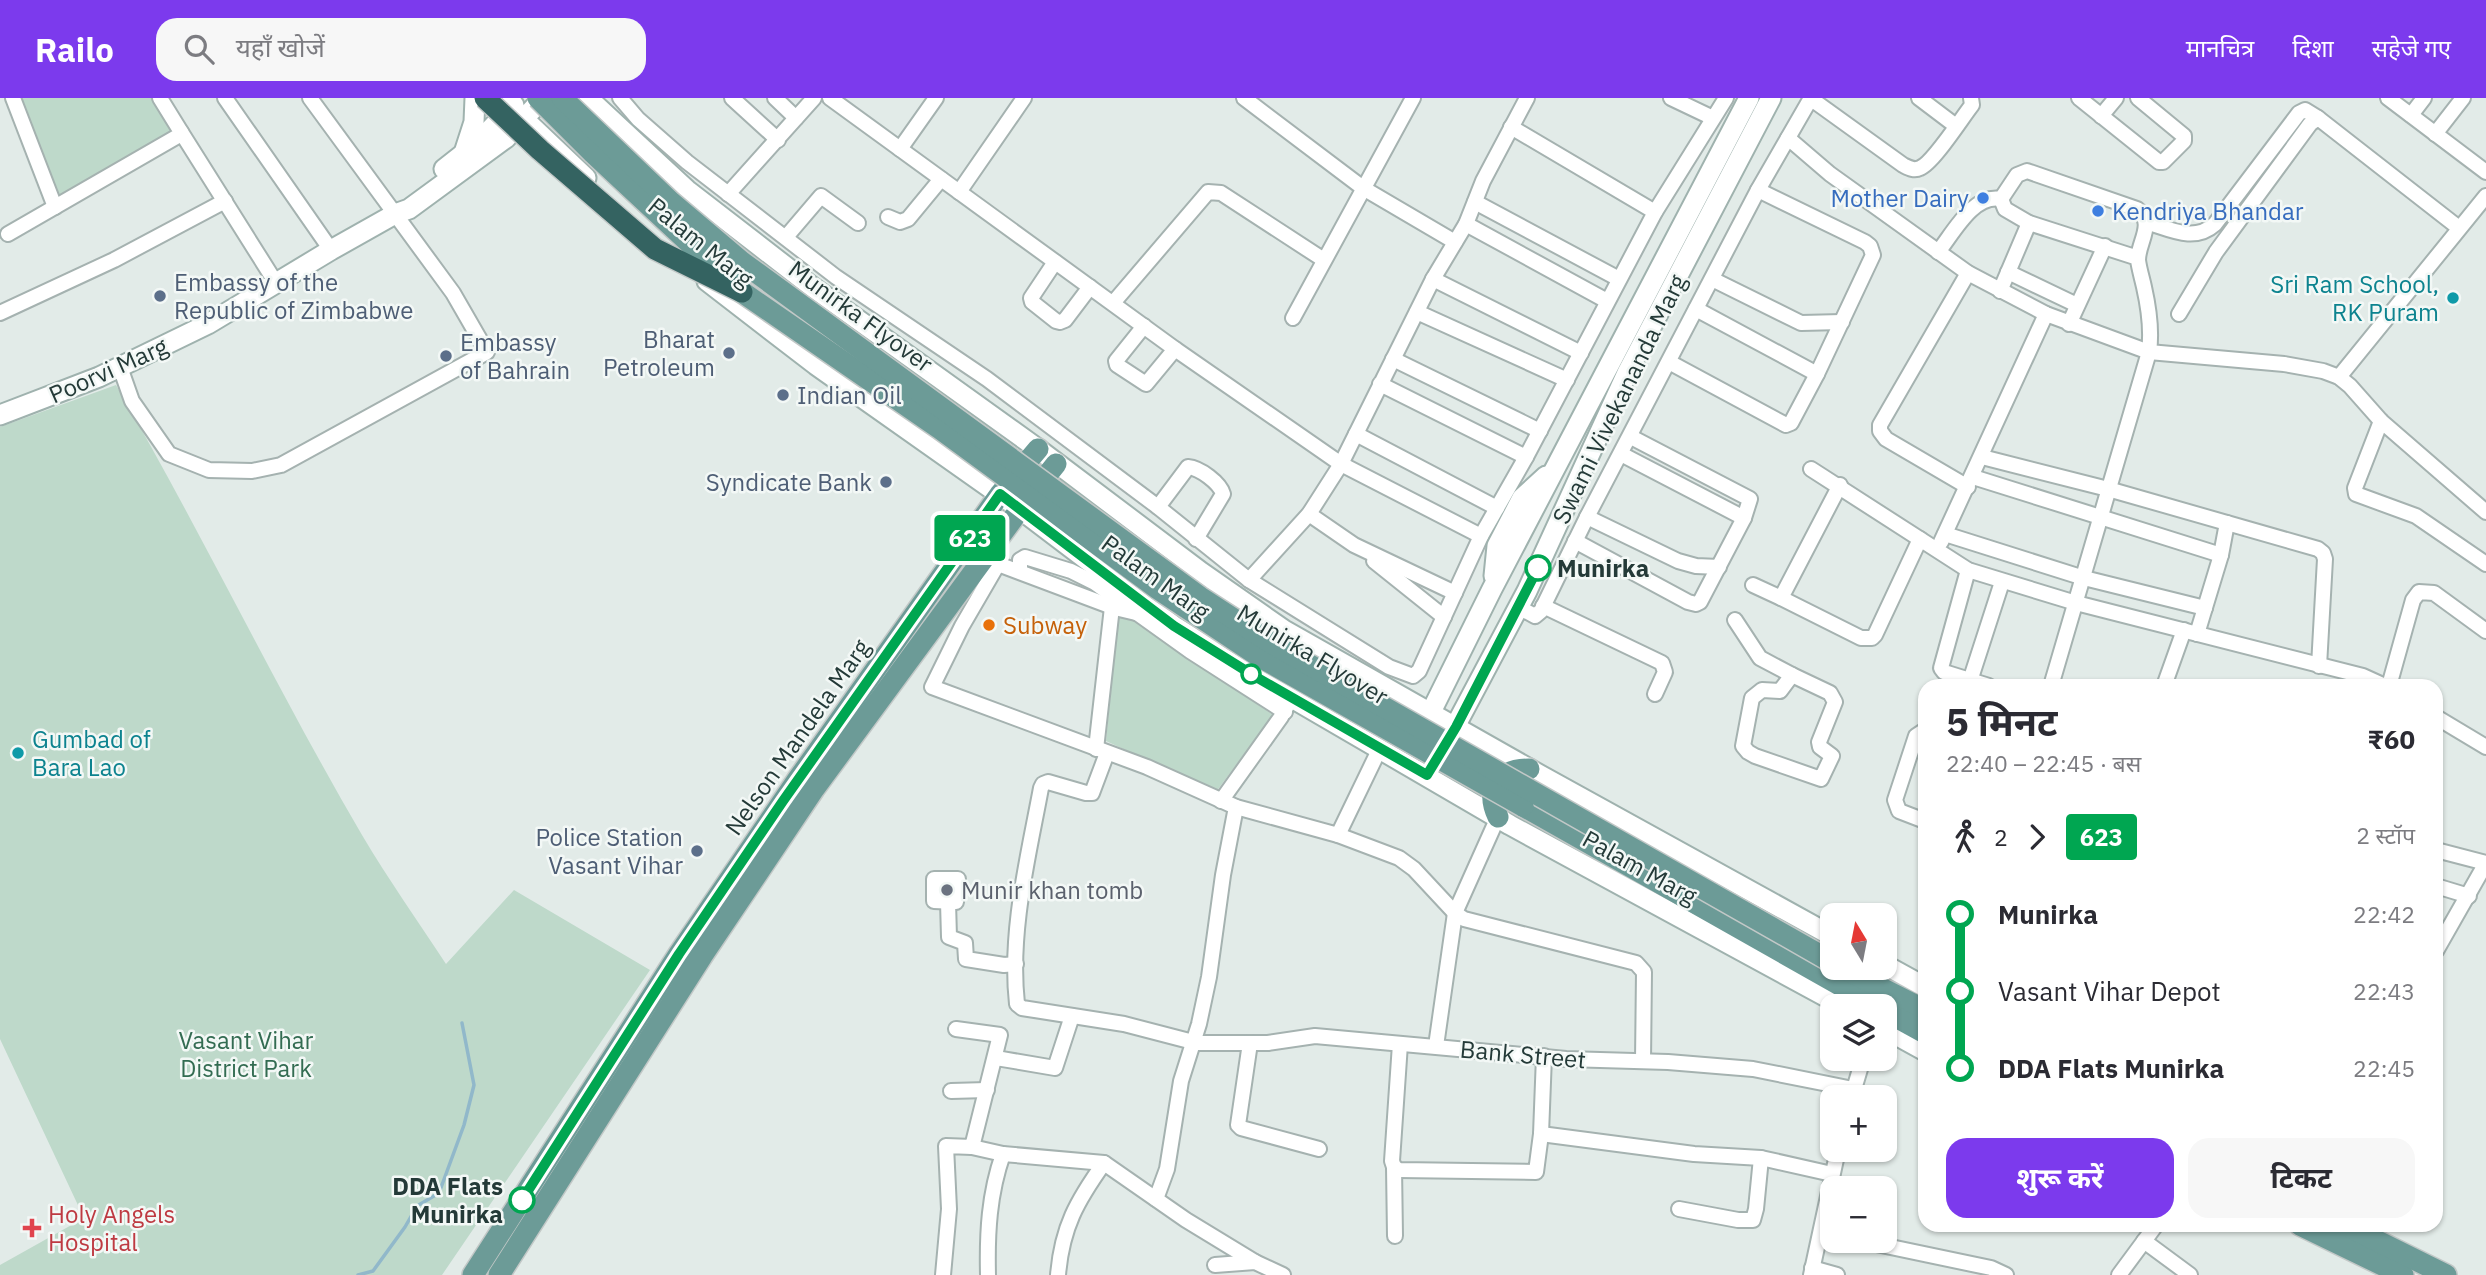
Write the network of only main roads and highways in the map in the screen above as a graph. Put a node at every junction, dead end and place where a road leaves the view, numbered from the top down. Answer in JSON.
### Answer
{"nodes":[{"id":1,"x":475,"y":98,"type":"edge"},
{"id":2,"x":485,"y":98,"type":"edge"},
{"id":3,"x":541,"y":98,"type":"edge"},
{"id":4,"x":562,"y":98,"type":"edge"},
{"id":5,"x":1749,"y":98,"type":"edge"},
{"id":6,"x":1771,"y":98,"type":"edge"},
{"id":7,"x":590,"y":99,"type":"edge"},
{"id":8,"x":514,"y":106,"type":"edge"},
{"id":9,"x":463,"y":154,"type":"junction"},
{"id":10,"x":395,"y":214,"type":"junction"},
{"id":11,"x":742,"y":292,"type":"junction"},
{"id":12,"x":0,"y":415,"type":"edge"},
{"id":13,"x":1038,"y":449,"type":"junction"},
{"id":14,"x":1056,"y":464,"type":"junction"},
{"id":15,"x":1000,"y":494,"type":"junction"},
{"id":16,"x":1020,"y":509,"type":"junction"},
{"id":17,"x":1432,"y":714,"type":"junction"},
{"id":18,"x":1456,"y":727,"type":"junction"},
{"id":19,"x":1402,"y":761,"type":"junction"},
{"id":20,"x":1529,"y":769,"type":"junction"},
{"id":21,"x":1427,"y":775,"type":"junction"},
{"id":22,"x":1498,"y":817,"type":"junction"},
{"id":23,"x":1820,"y":929,"type":"edge"},
{"id":24,"x":1820,"y":955,"type":"edge"},
{"id":25,"x":1897,"y":972,"type":"edge"},
{"id":26,"x":1857,"y":980,"type":"edge"},
{"id":27,"x":1918,"y":983,"type":"edge"},
{"id":28,"x":1820,"y":994,"type":"edge"},
{"id":29,"x":1856,"y":994,"type":"edge"},
{"id":30,"x":1899,"y":1013,"type":"edge"},
{"id":31,"x":1918,"y":1028,"type":"edge"},
{"id":32,"x":1918,"y":1041,"type":"edge"},
{"id":33,"x":2311,"y":1232,"type":"edge"},
{"id":34,"x":2359,"y":1232,"type":"edge"},
{"id":35,"x":2372,"y":1269,"type":"edge"},
{"id":36,"x":472,"y":1275,"type":"edge"},
{"id":37,"x":499,"y":1275,"type":"edge"},
{"id":38,"x":2403,"y":1275,"type":"edge"},
{"id":39,"x":2446,"y":1275,"type":"edge"}],
"edges":[{"from":1,"to":9,"type":"main road"},
{"from":2,"to":11,"type":"highway","bridge":true},
{"from":3,"to":8,"type":"main road"},
{"from":3,"to":11,"type":"main road","name":"Munirka Flyover","bridge":true},
{"from":4,"to":24,"type":"main road","name":"Munirka Flyover","bridge":true},
{"from":5,"to":17,"type":"main road","name":"Swami Vivekananda Marg"},
{"from":6,"to":18,"type":"main road","name":"Swami Vivekananda Marg"},
{"from":7,"to":13,"type":"main road","name":"Palam Marg"},
{"from":8,"to":9,"type":"main road","name":"Poorvi Marg"},
{"from":8,"to":10,"type":"main road","name":"Poorvi Marg"},
{"from":8,"to":15,"type":"main road","name":"Palam Marg"},
{"from":9,"to":10,"type":"main road","name":"Poorvi Marg"},
{"from":10,"to":12,"type":"main road","name":"Poorvi Marg"},
{"from":11,"to":29,"type":"main road","name":"Munirka Flyover","bridge":true},
{"from":13,"to":14,"type":"main road","name":"Palam Marg"},
{"from":13,"to":15,"type":"main road","name":"Nelson Mandela Marg"},
{"from":14,"to":16,"type":"main road","name":"Nelson Mandela Marg"},
{"from":14,"to":17,"type":"main road","name":"Palam Marg"},
{"from":15,"to":16,"type":"main road","name":"Palam Marg"},
{"from":15,"to":36,"type":"main road","name":"Nelson Mandela Marg"},
{"from":16,"to":19,"type":"main road","name":"Palam Marg"},
{"from":16,"to":37,"type":"main road","name":"Nelson Mandela Marg"},
{"from":17,"to":18,"type":"main road","name":"Palam Marg"},
{"from":17,"to":19,"type":"main road"},
{"from":18,"to":20,"type":"main road","name":"Palam Marg"},
{"from":18,"to":21,"type":"main road","name":"Swami Vivekananda Marg"},
{"from":19,"to":21,"type":"main road","name":"Palam Marg"},
{"from":20,"to":22,"type":"main road"},
{"from":20,"to":23,"type":"main road","name":"Palam Marg"},
{"from":21,"to":22,"type":"main road","name":"Palam Marg"},
{"from":22,"to":28,"type":"main road","name":"Palam Marg"},
{"from":25,"to":27,"type":"main road"},
{"from":26,"to":30,"type":"main road"},
{"from":30,"to":31,"type":"main road"},
{"from":30,"to":32,"type":"main road"},
{"from":33,"to":35,"type":"main road"},
{"from":34,"to":39,"type":"main road"},
{"from":35,"to":38,"type":"main road"}]}
